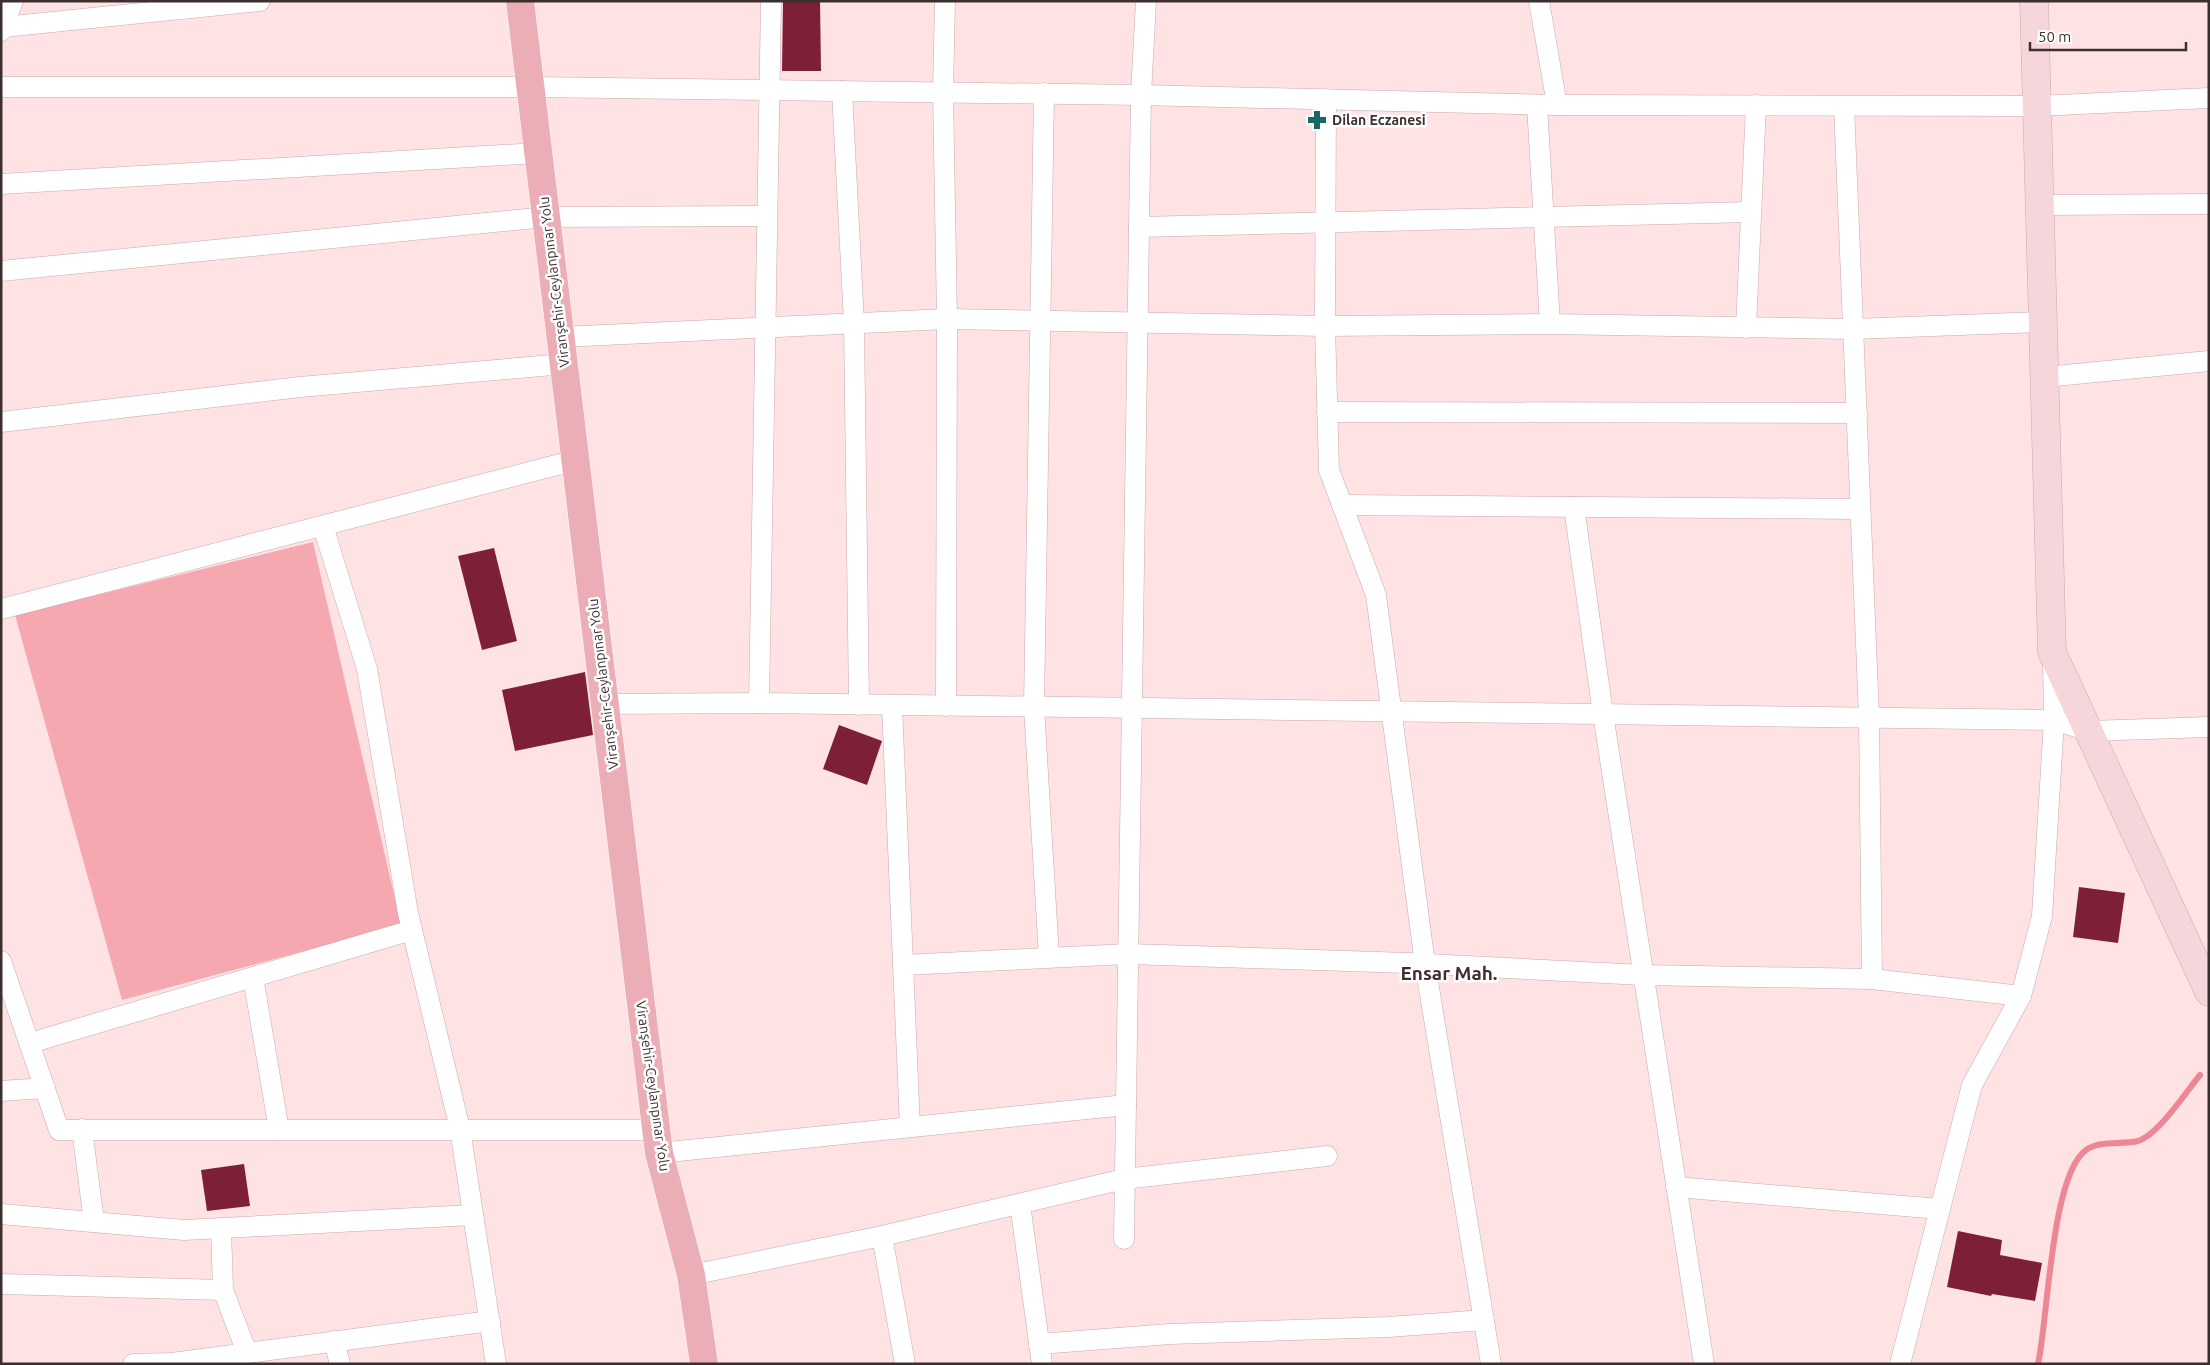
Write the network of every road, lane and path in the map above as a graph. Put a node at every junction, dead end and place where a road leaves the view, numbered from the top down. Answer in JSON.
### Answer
{"nodes":[{"id":1,"x":13,"y":1,"type":"edge"},
{"id":2,"x":260,"y":1,"type":"edge"},
{"id":3,"x":520,"y":1,"type":"edge"},
{"id":4,"x":771,"y":1,"type":"edge"},
{"id":5,"x":945,"y":1,"type":"edge"},
{"id":6,"x":1146,"y":1,"type":"edge"},
{"id":7,"x":1539,"y":1,"type":"edge"},
{"id":8,"x":2034,"y":1,"type":"edge"},
{"id":9,"x":2,"y":29,"type":"edge"},
{"id":10,"x":1,"y":87,"type":"edge"},
{"id":11,"x":530,"y":87,"type":"junction"},
{"id":12,"x":770,"y":90,"type":"junction"},
{"id":13,"x":842,"y":91,"type":"junction"},
{"id":14,"x":943,"y":92,"type":"junction"},
{"id":15,"x":1044,"y":93,"type":"junction"},
{"id":16,"x":1141,"y":95,"type":"junction"},
{"id":17,"x":2209,"y":98,"type":"edge"},
{"id":18,"x":1326,"y":99,"type":"junction"},
{"id":19,"x":1537,"y":104,"type":"junction"},
{"id":20,"x":1557,"y":105,"type":"junction"},
{"id":21,"x":1756,"y":105,"type":"junction"},
{"id":22,"x":1844,"y":106,"type":"junction"},
{"id":23,"x":2037,"y":106,"type":"junction"},
{"id":24,"x":538,"y":153,"type":"junction"},
{"id":25,"x":1,"y":184,"type":"edge"},
{"id":26,"x":2209,"y":204,"type":"edge"},
{"id":27,"x":2040,"y":205,"type":"junction"},
{"id":28,"x":1751,"y":212,"type":"junction"},
{"id":29,"x":767,"y":216,"type":"junction"},
{"id":30,"x":546,"y":217,"type":"junction"},
{"id":31,"x":1544,"y":219,"type":"junction"},
{"id":32,"x":1326,"y":224,"type":"junction"},
{"id":33,"x":1139,"y":227,"type":"junction"},
{"id":34,"x":1,"y":271,"type":"edge"},
{"id":35,"x":947,"y":320,"type":"junction"},
{"id":36,"x":1040,"y":320,"type":"junction"},
{"id":37,"x":2043,"y":322,"type":"junction"},
{"id":38,"x":854,"y":323,"type":"junction"},
{"id":39,"x":1138,"y":324,"type":"junction"},
{"id":40,"x":1550,"y":324,"type":"junction"},
{"id":41,"x":1325,"y":326,"type":"junction"},
{"id":42,"x":765,"y":327,"type":"junction"},
{"id":43,"x":1746,"y":328,"type":"junction"},
{"id":44,"x":1853,"y":328,"type":"junction"},
{"id":45,"x":561,"y":337,"type":"junction"},
{"id":46,"x":2209,"y":361,"type":"edge"},
{"id":47,"x":564,"y":364,"type":"junction"},
{"id":48,"x":2045,"y":376,"type":"junction"},
{"id":49,"x":1327,"y":412,"type":"junction"},
{"id":50,"x":1857,"y":413,"type":"junction"},
{"id":51,"x":1,"y":422,"type":"edge"},
{"id":52,"x":576,"y":460,"type":"junction"},
{"id":53,"x":1342,"y":505,"type":"junction"},
{"id":54,"x":1574,"y":507,"type":"junction"},
{"id":55,"x":1860,"y":509,"type":"junction"},
{"id":56,"x":323,"y":526,"type":"junction"},
{"id":57,"x":1,"y":609,"type":"edge"},
{"id":58,"x":2052,"y":652,"type":"junction"},
{"id":59,"x":759,"y":703,"type":"junction"},
{"id":60,"x":605,"y":704,"type":"junction"},
{"id":61,"x":859,"y":705,"type":"junction"},
{"id":62,"x":892,"y":706,"type":"junction"},
{"id":63,"x":946,"y":706,"type":"junction"},
{"id":64,"x":1034,"y":707,"type":"junction"},
{"id":65,"x":1132,"y":708,"type":"junction"},
{"id":66,"x":1391,"y":711,"type":"junction"},
{"id":67,"x":1603,"y":714,"type":"junction"},
{"id":68,"x":1869,"y":717,"type":"junction"},
{"id":69,"x":2054,"y":720,"type":"junction"},
{"id":70,"x":2209,"y":727,"type":"edge"},
{"id":71,"x":2088,"y":731,"type":"junction"},
{"id":72,"x":412,"y":930,"type":"junction"},
{"id":73,"x":1128,"y":954,"type":"junction"},
{"id":74,"x":1049,"y":957,"type":"junction"},
{"id":75,"x":1,"y":961,"type":"edge"},
{"id":76,"x":1425,"y":964,"type":"junction"},
{"id":77,"x":903,"y":965,"type":"junction"},
{"id":78,"x":1643,"y":975,"type":"junction"},
{"id":79,"x":253,"y":977,"type":"junction"},
{"id":80,"x":1872,"y":979,"type":"junction"},
{"id":81,"x":2209,"y":992,"type":"edge"},
{"id":82,"x":2021,"y":996,"type":"junction"},
{"id":83,"x":30,"y":1043,"type":"junction"},
{"id":84,"x":45,"y":1088,"type":"junction"},
{"id":85,"x":1,"y":1091,"type":"edge"},
{"id":86,"x":1126,"y":1105,"type":"junction"},
{"id":87,"x":910,"y":1127,"type":"junction"},
{"id":88,"x":460,"y":1129,"type":"junction"},
{"id":89,"x":82,"y":1130,"type":"junction"},
{"id":90,"x":279,"y":1130,"type":"junction"},
{"id":91,"x":658,"y":1142,"type":"junction"},
{"id":92,"x":1327,"y":1156,"type":"dead end"},
{"id":93,"x":1124,"y":1179,"type":"junction"},
{"id":94,"x":1676,"y":1187,"type":"junction"},
{"id":95,"x":1020,"y":1204,"type":"junction"},
{"id":96,"x":1940,"y":1209,"type":"junction"},
{"id":97,"x":1,"y":1214,"type":"edge"},
{"id":98,"x":473,"y":1215,"type":"junction"},
{"id":99,"x":94,"y":1222,"type":"junction"},
{"id":100,"x":221,"y":1228,"type":"junction"},
{"id":101,"x":882,"y":1236,"type":"junction"},
{"id":102,"x":1124,"y":1240,"type":"dead end"},
{"id":103,"x":690,"y":1275,"type":"junction"},
{"id":104,"x":1,"y":1284,"type":"edge"},
{"id":105,"x":223,"y":1290,"type":"junction"},
{"id":106,"x":1484,"y":1320,"type":"junction"},
{"id":107,"x":490,"y":1321,"type":"junction"},
{"id":108,"x":334,"y":1341,"type":"junction"},
{"id":109,"x":1039,"y":1344,"type":"junction"},
{"id":110,"x":247,"y":1353,"type":"junction"},
{"id":111,"x":133,"y":1364,"type":"edge"},
{"id":112,"x":340,"y":1364,"type":"edge"},
{"id":113,"x":496,"y":1364,"type":"edge"},
{"id":114,"x":704,"y":1364,"type":"edge"},
{"id":115,"x":905,"y":1364,"type":"edge"},
{"id":116,"x":1042,"y":1364,"type":"edge"},
{"id":117,"x":1491,"y":1364,"type":"edge"},
{"id":118,"x":1704,"y":1364,"type":"edge"},
{"id":119,"x":1900,"y":1364,"type":"edge"}],
"edges":[{"from":1,"to":9,"type":"street"},
{"from":2,"to":9,"type":"street"},
{"from":3,"to":11,"type":"main road","name":"Viranşehir-Ceylanpınar Yolu"},
{"from":4,"to":12,"type":"street"},
{"from":5,"to":14,"type":"street"},
{"from":6,"to":16,"type":"street"},
{"from":7,"to":20,"type":"street"},
{"from":8,"to":23,"type":"street"},
{"from":10,"to":11,"type":"street"},
{"from":11,"to":12,"type":"street"},
{"from":11,"to":24,"type":"main road","name":"Viranşehir-Ceylanpınar Yolu"},
{"from":12,"to":13,"type":"street"},
{"from":12,"to":29,"type":"street"},
{"from":13,"to":14,"type":"street"},
{"from":13,"to":38,"type":"street"},
{"from":14,"to":15,"type":"street"},
{"from":14,"to":35,"type":"street"},
{"from":15,"to":16,"type":"street"},
{"from":15,"to":36,"type":"street"},
{"from":16,"to":18,"type":"street"},
{"from":16,"to":33,"type":"street"},
{"from":17,"to":23,"type":"street"},
{"from":18,"to":19,"type":"street"},
{"from":18,"to":32,"type":"street"},
{"from":19,"to":20,"type":"street"},
{"from":19,"to":31,"type":"street"},
{"from":20,"to":21,"type":"street"},
{"from":21,"to":22,"type":"street"},
{"from":21,"to":28,"type":"street"},
{"from":22,"to":23,"type":"street"},
{"from":22,"to":44,"type":"street"},
{"from":23,"to":27,"type":"street"},
{"from":24,"to":25,"type":"street"},
{"from":24,"to":30,"type":"main road","name":"Viranşehir-Ceylanpınar Yolu"},
{"from":26,"to":27,"type":"street"},
{"from":27,"to":37,"type":"street"},
{"from":28,"to":31,"type":"street"},
{"from":28,"to":43,"type":"street"},
{"from":29,"to":30,"type":"street"},
{"from":29,"to":42,"type":"street"},
{"from":30,"to":34,"type":"street"},
{"from":30,"to":45,"type":"main road","name":"Viranşehir-Ceylanpınar Yolu"},
{"from":31,"to":32,"type":"street"},
{"from":31,"to":40,"type":"street"},
{"from":32,"to":33,"type":"street"},
{"from":32,"to":41,"type":"street"},
{"from":33,"to":39,"type":"street"},
{"from":35,"to":36,"type":"street"},
{"from":35,"to":38,"type":"street"},
{"from":35,"to":63,"type":"street"},
{"from":36,"to":39,"type":"street"},
{"from":36,"to":64,"type":"street"},
{"from":37,"to":44,"type":"street"},
{"from":37,"to":48,"type":"street"},
{"from":38,"to":42,"type":"street"},
{"from":38,"to":61,"type":"street"},
{"from":39,"to":41,"type":"street"},
{"from":39,"to":65,"type":"street"},
{"from":40,"to":41,"type":"street"},
{"from":40,"to":43,"type":"street"},
{"from":41,"to":49,"type":"street"},
{"from":42,"to":45,"type":"street"},
{"from":42,"to":59,"type":"street"},
{"from":43,"to":44,"type":"street"},
{"from":44,"to":50,"type":"street"},
{"from":45,"to":47,"type":"main road","name":"Viranşehir-Ceylanpınar Yolu"},
{"from":46,"to":48,"type":"street"},
{"from":47,"to":51,"type":"street"},
{"from":47,"to":52,"type":"main road","name":"Viranşehir-Ceylanpınar Yolu"},
{"from":48,"to":58,"type":"street"},
{"from":49,"to":50,"type":"street"},
{"from":49,"to":53,"type":"street"},
{"from":50,"to":55,"type":"street"},
{"from":52,"to":56,"type":"street"},
{"from":52,"to":60,"type":"main road","name":"Viranşehir-Ceylanpınar Yolu"},
{"from":53,"to":54,"type":"street"},
{"from":53,"to":66,"type":"street"},
{"from":54,"to":55,"type":"street"},
{"from":54,"to":67,"type":"street"},
{"from":55,"to":68,"type":"street"},
{"from":56,"to":57,"type":"street"},
{"from":56,"to":72,"type":"street"},
{"from":58,"to":69,"type":"street"},
{"from":58,"to":71,"type":"street"},
{"from":59,"to":60,"type":"street"},
{"from":59,"to":61,"type":"street"},
{"from":60,"to":91,"type":"main road","name":"Viranşehir-Ceylanpınar Yolu"},
{"from":61,"to":62,"type":"street"},
{"from":62,"to":63,"type":"street"},
{"from":62,"to":77,"type":"street"},
{"from":63,"to":64,"type":"street"},
{"from":64,"to":65,"type":"street"},
{"from":64,"to":74,"type":"street"},
{"from":65,"to":66,"type":"street"},
{"from":65,"to":73,"type":"street"},
{"from":66,"to":67,"type":"street"},
{"from":66,"to":76,"type":"street"},
{"from":67,"to":68,"type":"street"},
{"from":67,"to":78,"type":"street"},
{"from":68,"to":69,"type":"street"},
{"from":68,"to":80,"type":"street"},
{"from":69,"to":71,"type":"street"},
{"from":69,"to":82,"type":"street"},
{"from":70,"to":71,"type":"street"},
{"from":71,"to":81,"type":"street"},
{"from":72,"to":79,"type":"street"},
{"from":72,"to":88,"type":"street"},
{"from":73,"to":74,"type":"street"},
{"from":73,"to":76,"type":"street"},
{"from":73,"to":86,"type":"street"},
{"from":74,"to":77,"type":"street"},
{"from":75,"to":83,"type":"street"},
{"from":76,"to":78,"type":"street"},
{"from":76,"to":106,"type":"street"},
{"from":77,"to":87,"type":"street"},
{"from":78,"to":80,"type":"street"},
{"from":78,"to":94,"type":"street"},
{"from":79,"to":83,"type":"street"},
{"from":79,"to":90,"type":"street"},
{"from":80,"to":82,"type":"street"},
{"from":82,"to":96,"type":"street"},
{"from":83,"to":84,"type":"street"},
{"from":84,"to":85,"type":"street"},
{"from":84,"to":89,"type":"street"},
{"from":86,"to":87,"type":"street"},
{"from":86,"to":93,"type":"street"},
{"from":87,"to":91,"type":"street"},
{"from":88,"to":90,"type":"street"},
{"from":88,"to":91,"type":"street"},
{"from":88,"to":98,"type":"street"},
{"from":89,"to":90,"type":"street"},
{"from":89,"to":99,"type":"street"},
{"from":91,"to":103,"type":"main road","name":"Viranşehir-Ceylanpınar Yolu"},
{"from":92,"to":93,"type":"street"},
{"from":93,"to":95,"type":"street"},
{"from":93,"to":102,"type":"street"},
{"from":94,"to":96,"type":"street"},
{"from":94,"to":118,"type":"street"},
{"from":95,"to":101,"type":"street"},
{"from":95,"to":109,"type":"street"},
{"from":96,"to":119,"type":"street"},
{"from":97,"to":99,"type":"street"},
{"from":98,"to":100,"type":"street"},
{"from":98,"to":107,"type":"street"},
{"from":99,"to":100,"type":"street"},
{"from":100,"to":105,"type":"street"},
{"from":101,"to":103,"type":"street"},
{"from":101,"to":115,"type":"street"},
{"from":103,"to":114,"type":"main road","name":"Viranşehir-Ceylanpınar Yolu"},
{"from":104,"to":105,"type":"street"},
{"from":105,"to":110,"type":"street"},
{"from":106,"to":109,"type":"street"},
{"from":106,"to":117,"type":"street"},
{"from":107,"to":108,"type":"street"},
{"from":107,"to":113,"type":"street"},
{"from":108,"to":110,"type":"street"},
{"from":108,"to":112,"type":"street"},
{"from":109,"to":116,"type":"street"},
{"from":110,"to":111,"type":"street"}]}
